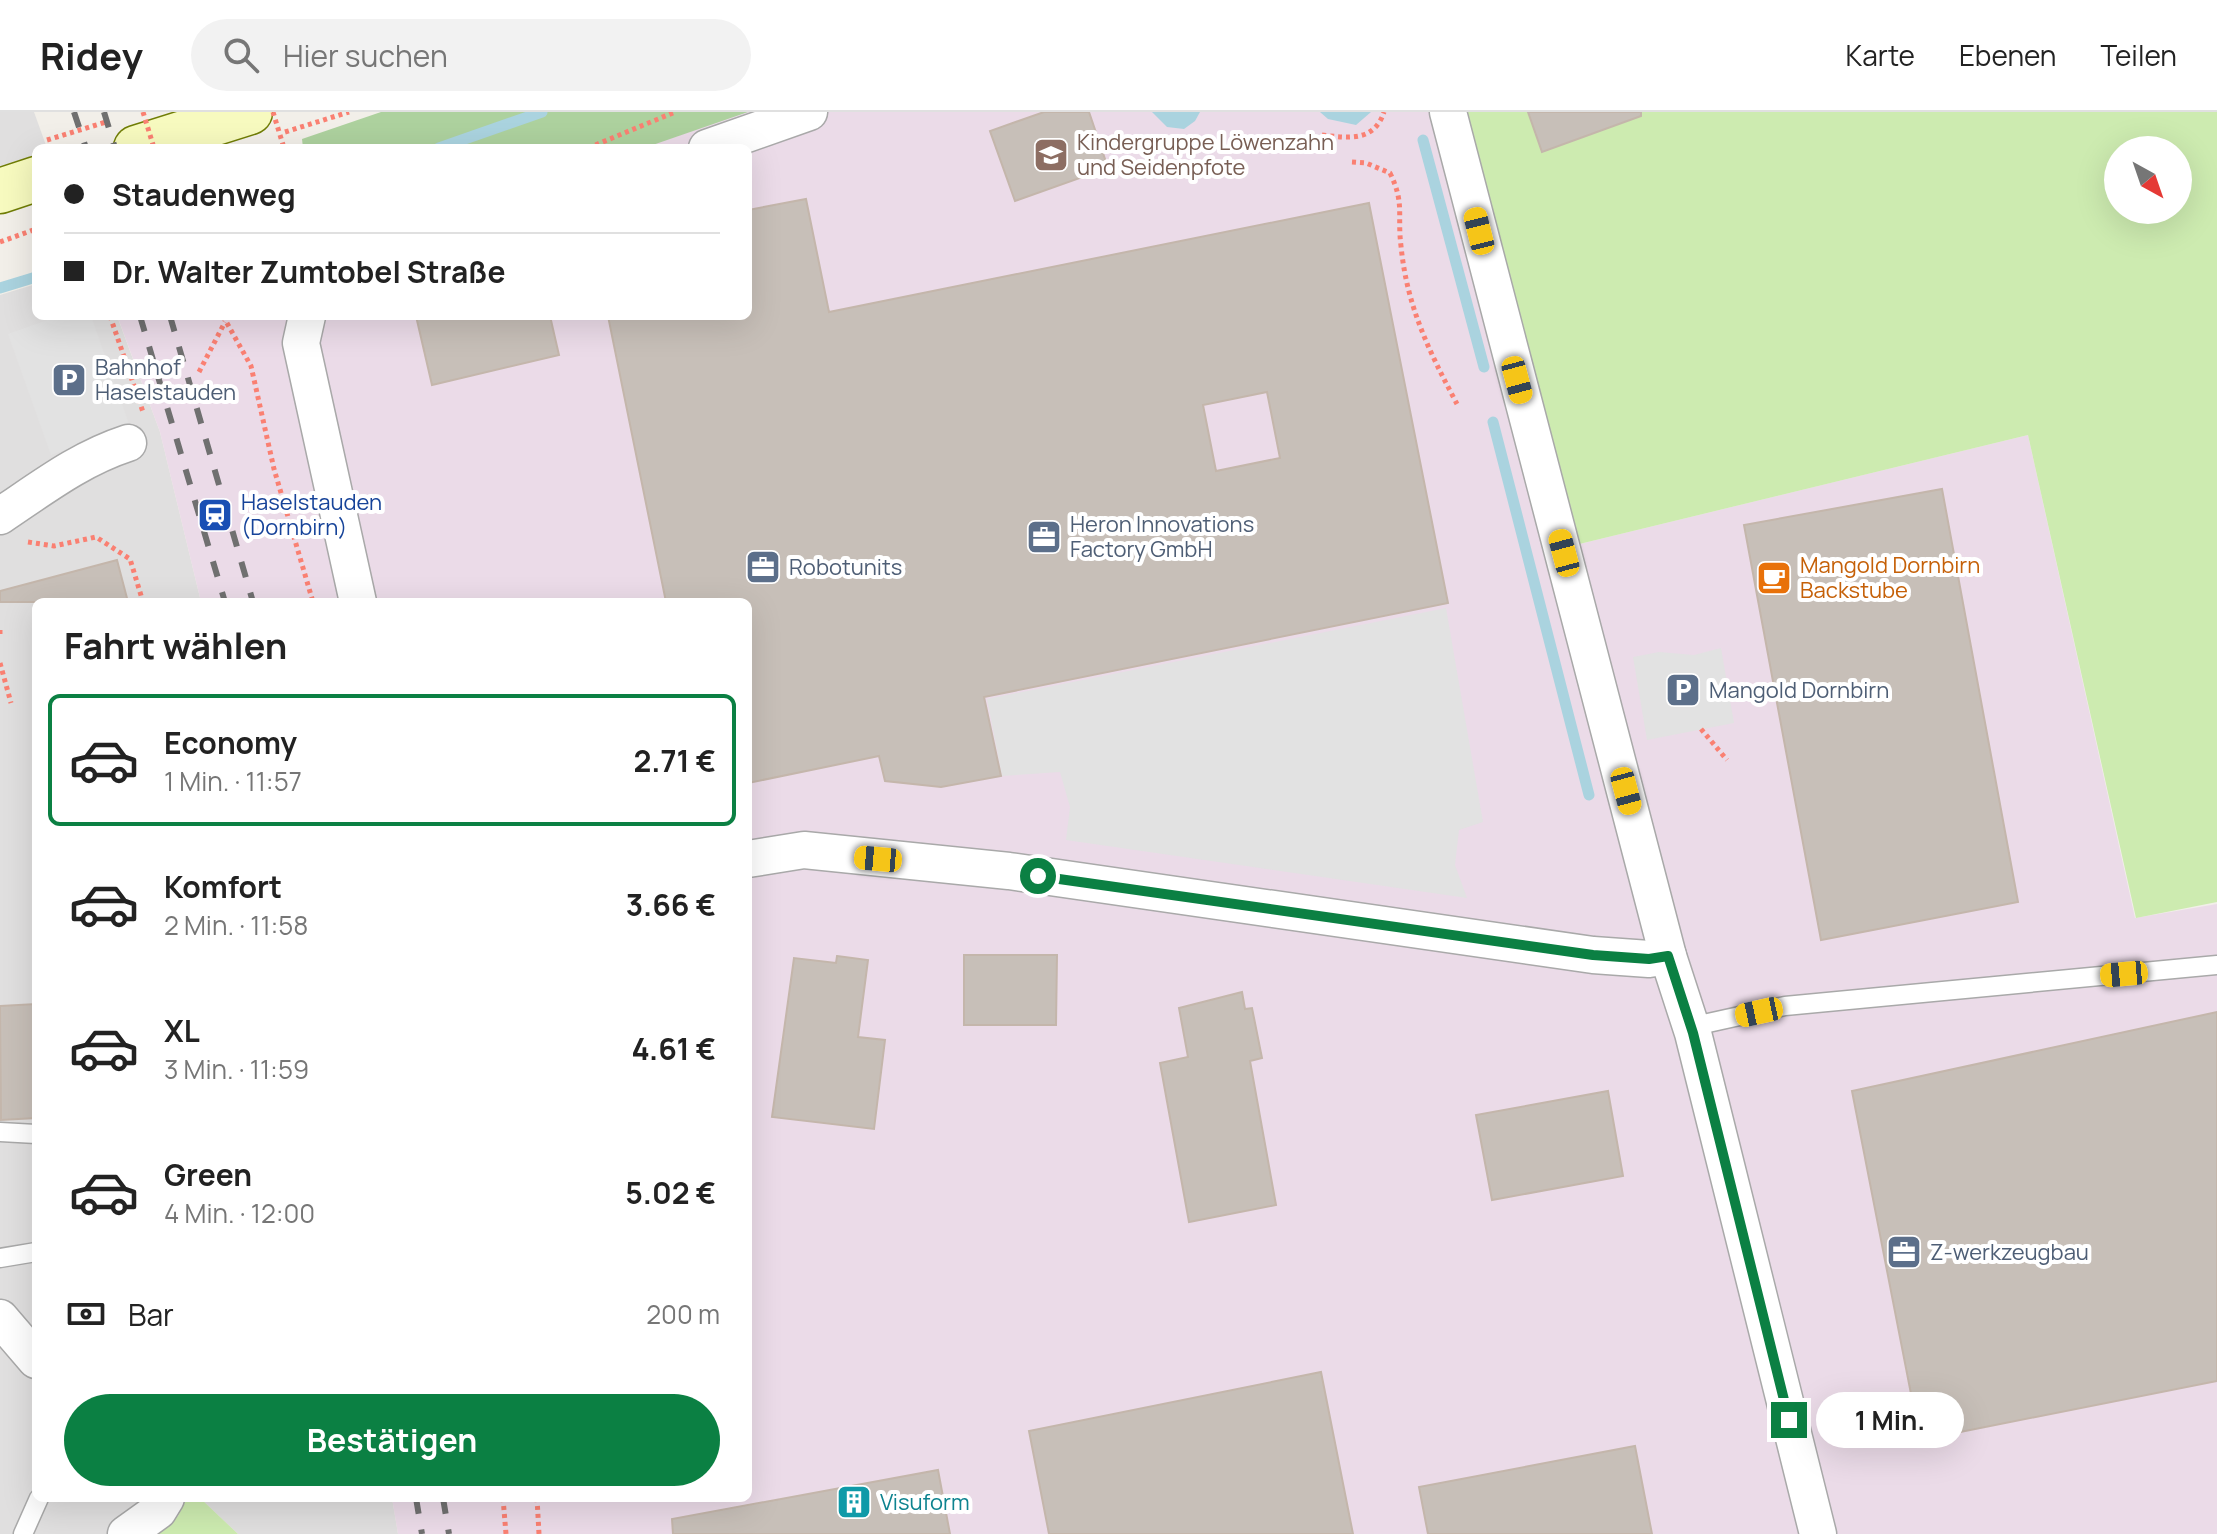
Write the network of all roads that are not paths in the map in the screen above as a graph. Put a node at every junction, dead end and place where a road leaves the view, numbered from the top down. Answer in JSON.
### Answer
{"nodes":[{"id":1,"x":809,"y":112,"type":"edge"},
{"id":2,"x":1448,"y":112,"type":"edge"},
{"id":3,"x":264,"y":123,"type":"edge"},
{"id":4,"x":123,"y":134,"type":"edge"},
{"id":5,"x":718,"y":144,"type":"edge"},
{"id":6,"x":32,"y":166,"type":"edge"},
{"id":7,"x":0,"y":191,"type":"edge"},
{"id":8,"x":306,"y":320,"type":"edge"},
{"id":9,"x":115,"y":439,"type":"road end"},
{"id":10,"x":8,"y":528,"type":"edge"},
{"id":11,"x":357,"y":598,"type":"edge"},
{"id":12,"x":752,"y":858,"type":"edge"},
{"id":13,"x":1668,"y":956,"type":"junction"},
{"id":14,"x":2217,"y":965,"type":"edge"},
{"id":15,"x":1693,"y":1033,"type":"junction"},
{"id":16,"x":0,"y":1132,"type":"edge"},
{"id":17,"x":32,"y":1134,"type":"edge"},
{"id":18,"x":32,"y":1253,"type":"edge"},
{"id":19,"x":0,"y":1258,"type":"edge"},
{"id":20,"x":0,"y":1318,"type":"edge"},
{"id":21,"x":32,"y":1355,"type":"edge"},
{"id":22,"x":37,"y":1502,"type":"edge"},
{"id":23,"x":164,"y":1502,"type":"edge"},
{"id":24,"x":23,"y":1534,"type":"edge"},
{"id":25,"x":126,"y":1534,"type":"edge"},
{"id":26,"x":1818,"y":1534,"type":"edge"}],
"edges":[{"from":1,"to":5,"type":"street"},
{"from":2,"to":13,"type":"street"},
{"from":3,"to":4,"type":"main road"},
{"from":6,"to":7,"type":"main road"},
{"from":8,"to":11,"type":"street"},
{"from":9,"to":10,"type":"street"},
{"from":12,"to":13,"type":"street"},
{"from":13,"to":15,"type":"street"},
{"from":14,"to":15,"type":"lane"},
{"from":15,"to":26,"type":"street"},
{"from":16,"to":17,"type":"lane"},
{"from":18,"to":19,"type":"lane"},
{"from":20,"to":21,"type":"street"},
{"from":22,"to":24,"type":"lane"},
{"from":23,"to":25,"type":"street"}]}
